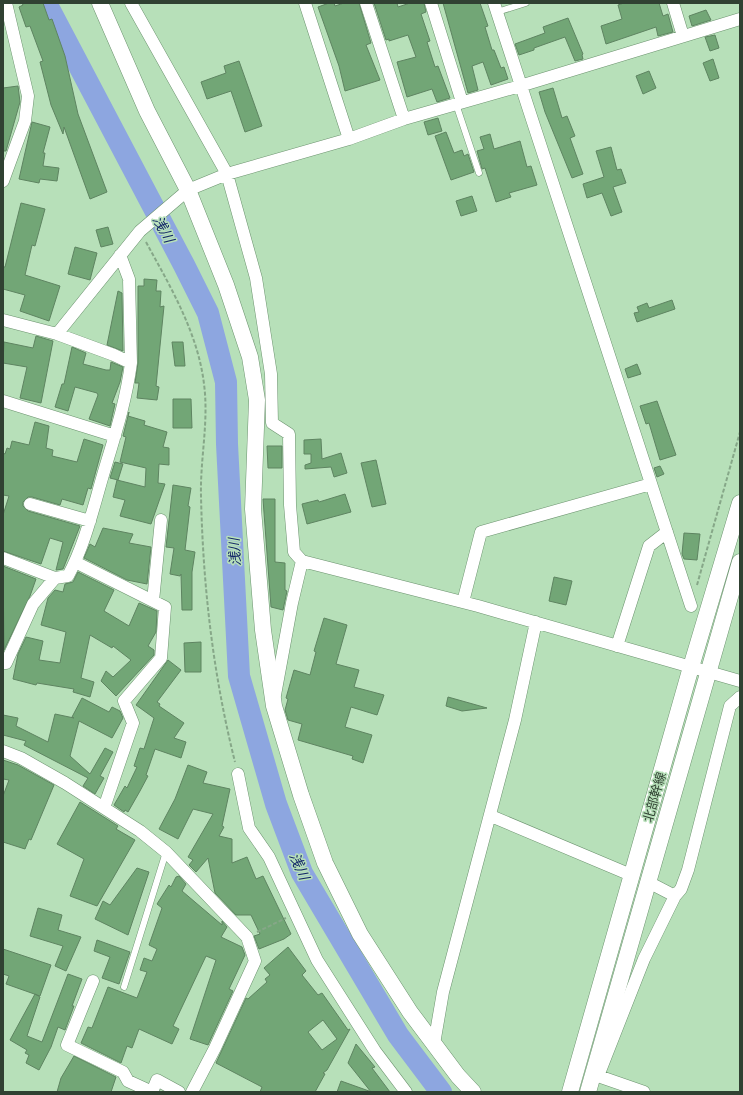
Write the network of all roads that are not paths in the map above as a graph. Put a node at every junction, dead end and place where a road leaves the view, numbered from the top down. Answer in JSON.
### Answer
{"nodes":[{"id":1,"x":6,"y":3,"type":"edge"},
{"id":2,"x":101,"y":3,"type":"edge"},
{"id":3,"x":131,"y":3,"type":"edge"},
{"id":4,"x":306,"y":3,"type":"edge"},
{"id":5,"x":366,"y":3,"type":"edge"},
{"id":6,"x":430,"y":3,"type":"edge"},
{"id":7,"x":526,"y":3,"type":"edge"},
{"id":8,"x":673,"y":3,"type":"edge"},
{"id":9,"x":495,"y":8,"type":"edge"},
{"id":10,"x":740,"y":19,"type":"edge"},
{"id":11,"x":683,"y":36,"type":"junction"},
{"id":12,"x":520,"y":86,"type":"junction"},
{"id":13,"x":459,"y":103,"type":"junction"},
{"id":14,"x":404,"y":119,"type":"junction"},
{"id":15,"x":350,"y":139,"type":"junction"},
{"id":16,"x":8,"y":149,"type":"edge"},
{"id":17,"x":479,"y":173,"type":"dead end"},
{"id":18,"x":228,"y":174,"type":"junction"},
{"id":19,"x":3,"y":181,"type":"edge"},
{"id":20,"x":188,"y":190,"type":"junction"},
{"id":21,"x":120,"y":254,"type":"junction"},
{"id":22,"x":3,"y":320,"type":"edge"},
{"id":23,"x":57,"y":334,"type":"junction"},
{"id":24,"x":131,"y":363,"type":"junction"},
{"id":25,"x":271,"y":374,"type":"junction"},
{"id":26,"x":253,"y":378,"type":"junction"},
{"id":27,"x":3,"y":401,"type":"edge"},
{"id":28,"x":115,"y":436,"type":"junction"},
{"id":29,"x":651,"y":484,"type":"junction"},
{"id":30,"x":740,"y":503,"type":"edge"},
{"id":31,"x":30,"y":504,"type":"dead end"},
{"id":32,"x":161,"y":520,"type":"dead end"},
{"id":33,"x":90,"y":521,"type":"junction"},
{"id":34,"x":667,"y":532,"type":"junction"},
{"id":35,"x":3,"y":558,"type":"edge"},
{"id":36,"x":302,"y":561,"type":"junction"},
{"id":37,"x":75,"y":562,"type":"junction"},
{"id":38,"x":740,"y":562,"type":"edge"},
{"id":39,"x":55,"y":578,"type":"junction"},
{"id":40,"x":153,"y":601,"type":"junction"},
{"id":41,"x":463,"y":602,"type":"junction"},
{"id":42,"x":691,"y":606,"type":"road end"},
{"id":43,"x":536,"y":622,"type":"junction"},
{"id":44,"x":617,"y":646,"type":"junction"},
{"id":45,"x":3,"y":663,"type":"edge"},
{"id":46,"x":691,"y":667,"type":"junction"},
{"id":47,"x":708,"y":673,"type":"junction"},
{"id":48,"x":740,"y":682,"type":"edge"},
{"id":49,"x":740,"y":697,"type":"edge"},
{"id":50,"x":274,"y":704,"type":"junction"},
{"id":51,"x":3,"y":751,"type":"edge"},
{"id":52,"x":238,"y":774,"type":"road end"},
{"id":53,"x":104,"y":808,"type":"junction"},
{"id":54,"x":491,"y":816,"type":"junction"},
{"id":55,"x":166,"y":852,"type":"junction"},
{"id":56,"x":631,"y":875,"type":"junction"},
{"id":57,"x":648,"y":882,"type":"junction"},
{"id":58,"x":675,"y":896,"type":"junction"},
{"id":59,"x":94,"y":980,"type":"dead end"},
{"id":60,"x":124,"y":987,"type":"dead end"},
{"id":61,"x":434,"y":1044,"type":"junction"},
{"id":62,"x":180,"y":1092,"type":"edge"},
{"id":63,"x":192,"y":1092,"type":"edge"},
{"id":64,"x":406,"y":1092,"type":"edge"},
{"id":65,"x":473,"y":1092,"type":"edge"},
{"id":66,"x":570,"y":1092,"type":"edge"},
{"id":67,"x":588,"y":1092,"type":"edge"},
{"id":68,"x":644,"y":1092,"type":"edge"}],
"edges":[{"from":1,"to":16,"type":"street"},
{"from":2,"to":20,"type":"street"},
{"from":3,"to":18,"type":"street"},
{"from":4,"to":15,"type":"street"},
{"from":5,"to":14,"type":"street"},
{"from":6,"to":13,"type":"street"},
{"from":7,"to":9,"type":"lane"},
{"from":8,"to":11,"type":"street"},
{"from":9,"to":12,"type":"street"},
{"from":10,"to":11,"type":"street"},
{"from":11,"to":12,"type":"street"},
{"from":12,"to":13,"type":"street"},
{"from":12,"to":29,"type":"street"},
{"from":13,"to":14,"type":"street"},
{"from":13,"to":17,"type":"lane"},
{"from":14,"to":15,"type":"street"},
{"from":15,"to":18,"type":"street"},
{"from":16,"to":19,"type":"street"},
{"from":18,"to":20,"type":"street"},
{"from":18,"to":25,"type":"street"},
{"from":20,"to":21,"type":"street"},
{"from":20,"to":26,"type":"street"},
{"from":21,"to":23,"type":"street"},
{"from":21,"to":24,"type":"street"},
{"from":22,"to":23,"type":"street"},
{"from":23,"to":24,"type":"street"},
{"from":24,"to":28,"type":"street"},
{"from":25,"to":26,"type":"street"},
{"from":25,"to":36,"type":"street"},
{"from":26,"to":50,"type":"street"},
{"from":27,"to":28,"type":"street"},
{"from":28,"to":33,"type":"street"},
{"from":29,"to":34,"type":"street"},
{"from":29,"to":41,"type":"street"},
{"from":30,"to":46,"type":"street","name":"北部幹線"},
{"from":31,"to":33,"type":"street"},
{"from":32,"to":40,"type":"street"},
{"from":33,"to":37,"type":"street"},
{"from":34,"to":42,"type":"street"},
{"from":34,"to":44,"type":"street"},
{"from":35,"to":39,"type":"street"},
{"from":36,"to":41,"type":"street"},
{"from":36,"to":50,"type":"street"},
{"from":37,"to":39,"type":"street"},
{"from":37,"to":40,"type":"street"},
{"from":38,"to":47,"type":"street","name":"北部幹線"},
{"from":39,"to":45,"type":"street"},
{"from":40,"to":53,"type":"street"},
{"from":41,"to":43,"type":"street"},
{"from":43,"to":44,"type":"street"},
{"from":43,"to":54,"type":"street"},
{"from":44,"to":46,"type":"street"},
{"from":46,"to":47,"type":"street"},
{"from":46,"to":56,"type":"street","name":"北部幹線"},
{"from":47,"to":48,"type":"street"},
{"from":47,"to":57,"type":"street","name":"北部幹線"},
{"from":49,"to":58,"type":"street"},
{"from":50,"to":61,"type":"street"},
{"from":51,"to":53,"type":"street"},
{"from":52,"to":64,"type":"street"},
{"from":53,"to":55,"type":"street"},
{"from":54,"to":56,"type":"street"},
{"from":54,"to":61,"type":"street"},
{"from":55,"to":60,"type":"lane"},
{"from":55,"to":63,"type":"street"},
{"from":56,"to":66,"type":"street","name":"北部幹線"},
{"from":57,"to":58,"type":"street"},
{"from":57,"to":67,"type":"street","name":"北部幹線"},
{"from":58,"to":68,"type":"street"},
{"from":59,"to":62,"type":"street"},
{"from":61,"to":65,"type":"street"}]}
